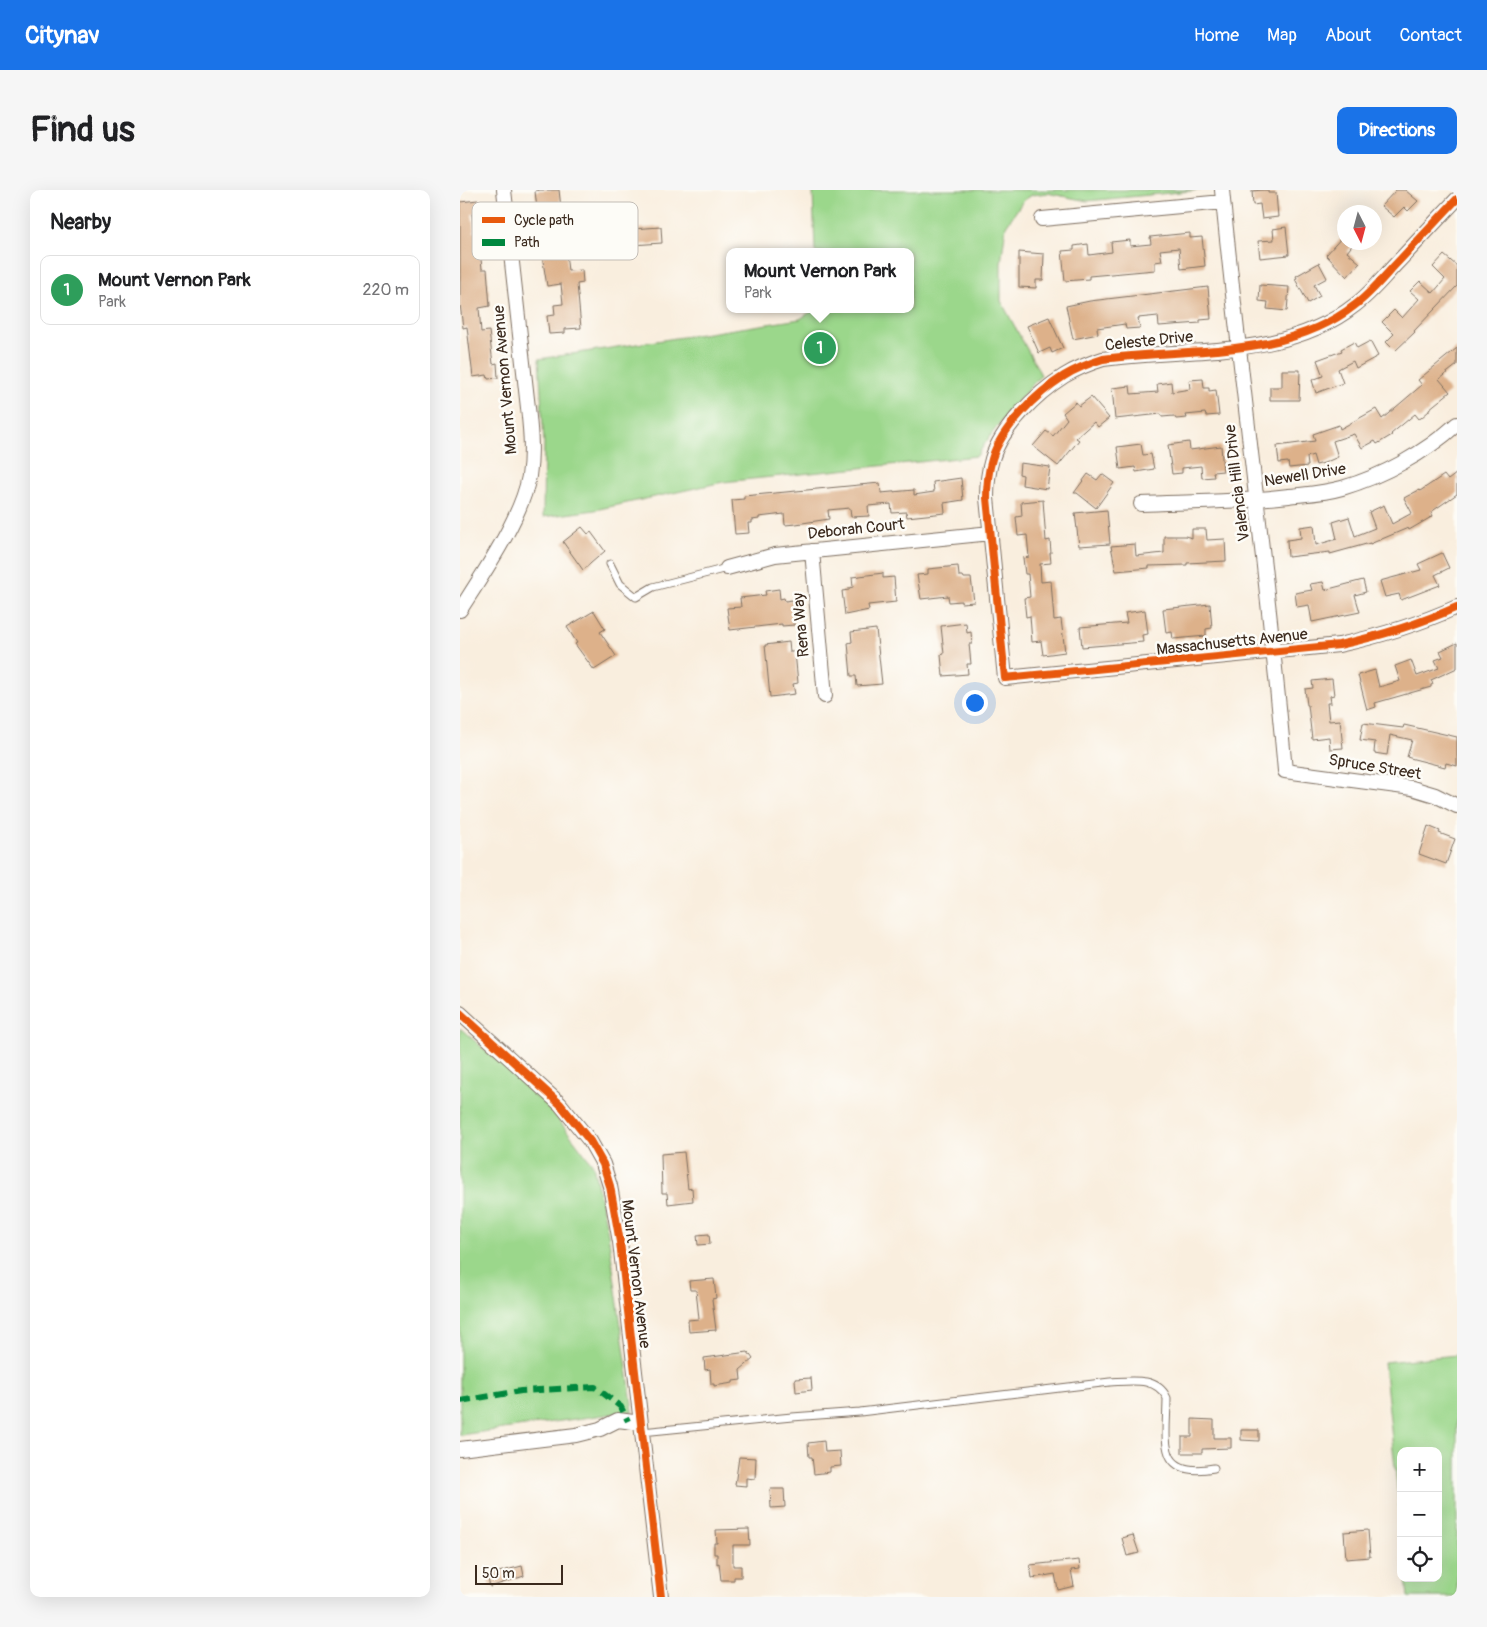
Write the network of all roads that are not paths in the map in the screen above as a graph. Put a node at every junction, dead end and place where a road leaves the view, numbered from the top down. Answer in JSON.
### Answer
{"nodes":[{"id":1,"x":1222,"y":196,"type":"edge"},
{"id":2,"x":1457,"y":198,"type":"edge"},
{"id":3,"x":1042,"y":219,"type":"dead end"},
{"id":4,"x":512,"y":260,"type":"edge"},
{"id":5,"x":1238,"y":347,"type":"junction"},
{"id":6,"x":1457,"y":424,"type":"edge"},
{"id":7,"x":1256,"y":500,"type":"junction"},
{"id":8,"x":1141,"y":504,"type":"dead end"},
{"id":9,"x":991,"y":534,"type":"junction"},
{"id":10,"x":812,"y":552,"type":"junction"},
{"id":11,"x":610,"y":564,"type":"dead end"},
{"id":12,"x":727,"y":568,"type":"joint"},
{"id":13,"x":1457,"y":606,"type":"edge"},
{"id":14,"x":460,"y":610,"type":"edge"},
{"id":15,"x":1274,"y":652,"type":"junction"},
{"id":16,"x":1005,"y":678,"type":"joint"},
{"id":17,"x":825,"y":696,"type":"dead end"},
{"id":18,"x":1285,"y":771,"type":"joint"},
{"id":19,"x":1457,"y":806,"type":"edge"},
{"id":20,"x":460,"y":1013,"type":"edge"},
{"id":21,"x":641,"y":1427,"type":"junction"},
{"id":22,"x":460,"y":1449,"type":"edge"},
{"id":23,"x":1214,"y":1468,"type":"dead end"},
{"id":24,"x":660,"y":1597,"type":"edge"}],
"edges":[{"from":1,"to":3,"type":"street"},
{"from":1,"to":5,"type":"street","name":"Valencia Hill Drive"},
{"from":2,"to":5,"type":"street","name":"Celeste Drive"},
{"from":4,"to":14,"type":"street","name":"Mount Vernon Avenue"},
{"from":5,"to":7,"type":"street","name":"Valencia Hill Drive"},
{"from":5,"to":9,"type":"street","name":"Celeste Drive"},
{"from":6,"to":7,"type":"street","name":"Newell Drive"},
{"from":7,"to":8,"type":"street","name":"Newell Drive"},
{"from":7,"to":15,"type":"street","name":"Valencia Hill Drive"},
{"from":9,"to":10,"type":"street","name":"Deborah Court"},
{"from":9,"to":16,"type":"street","name":"Celeste Drive"},
{"from":10,"to":12,"type":"street","name":"Deborah Court"},
{"from":10,"to":17,"type":"street","name":"Rena Way"},
{"from":11,"to":12,"type":"lane"},
{"from":13,"to":15,"type":"street","name":"Massachusetts Avenue"},
{"from":15,"to":16,"type":"street","name":"Massachusetts Avenue"},
{"from":15,"to":18,"type":"street","name":"Valencia Hill Drive"},
{"from":18,"to":19,"type":"street","name":"Spruce Street"},
{"from":20,"to":21,"type":"street","name":"Mount Vernon Avenue"},
{"from":21,"to":22,"type":"street"},
{"from":21,"to":23,"type":"lane"},
{"from":21,"to":24,"type":"street","name":"Mount Vernon Avenue"}]}
